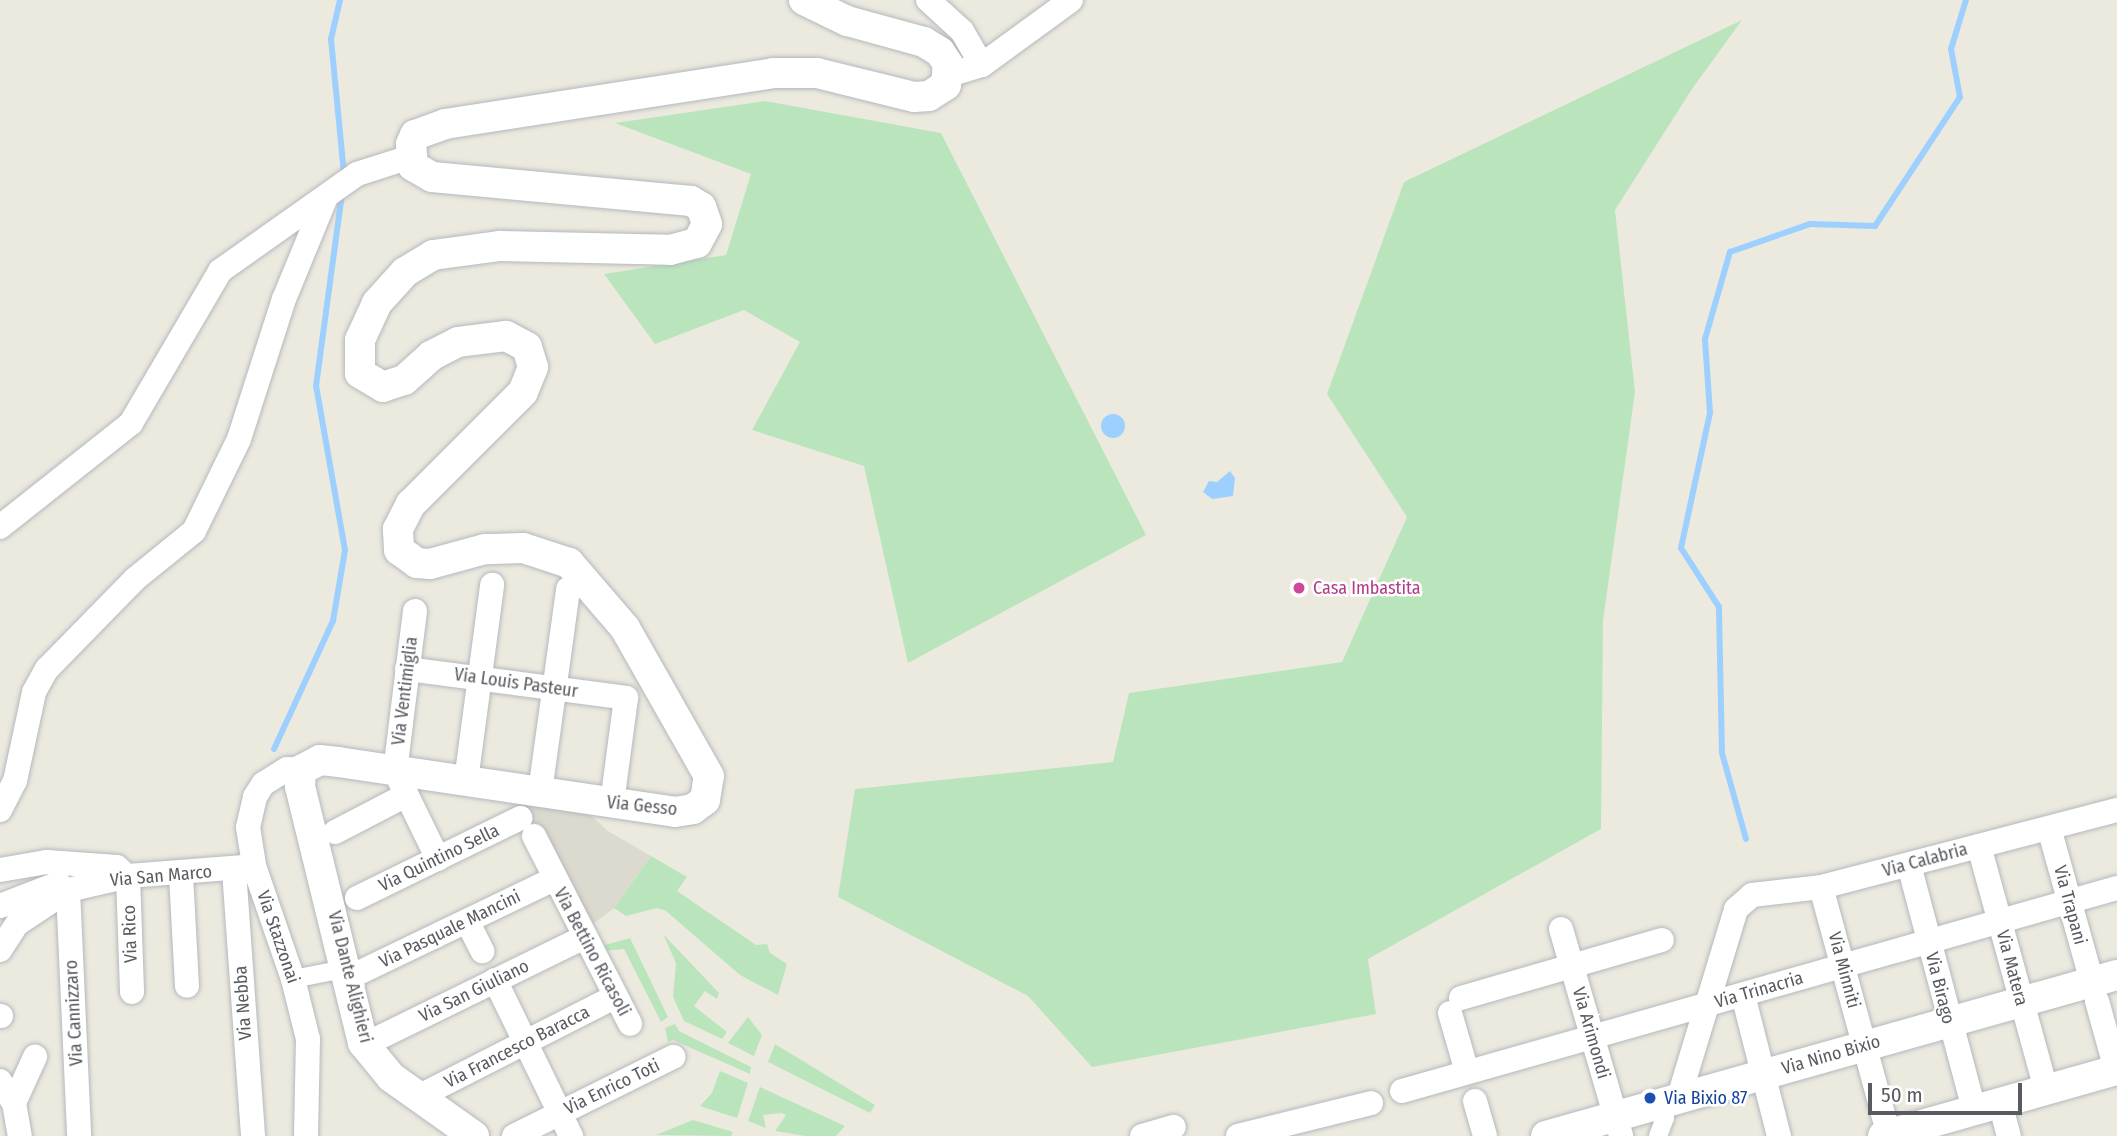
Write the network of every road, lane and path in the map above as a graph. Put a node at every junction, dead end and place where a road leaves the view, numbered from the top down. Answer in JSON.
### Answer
{"nodes":[{"id":1,"x":804,"y":0,"type":"edge"},
{"id":2,"x":928,"y":0,"type":"edge"},
{"id":3,"x":1071,"y":0,"type":"edge"},
{"id":4,"x":982,"y":65,"type":"junction"},
{"id":5,"x":949,"y":75,"type":"junction"},
{"id":6,"x":410,"y":157,"type":"junction"},
{"id":7,"x":326,"y":197,"type":"junction"},
{"id":8,"x":0,"y":527,"type":"edge"},
{"id":9,"x":568,"y":576,"type":"junction"},
{"id":10,"x":492,"y":585,"type":"dead end"},
{"id":11,"x":415,"y":611,"type":"dead end"},
{"id":12,"x":407,"y":668,"type":"junction"},
{"id":13,"x":480,"y":678,"type":"junction"},
{"id":14,"x":554,"y":688,"type":"junction"},
{"id":15,"x":301,"y":770,"type":"junction"},
{"id":16,"x":466,"y":781,"type":"junction"},
{"id":17,"x":401,"y":783,"type":"junction"},
{"id":18,"x":540,"y":792,"type":"junction"},
{"id":19,"x":612,"y":803,"type":"junction"},
{"id":20,"x":0,"y":810,"type":"edge"},
{"id":21,"x":2117,"y":810,"type":"edge"},
{"id":22,"x":527,"y":827,"type":"joint"},
{"id":23,"x":2049,"y":828,"type":"junction"},
{"id":24,"x":335,"y":832,"type":"dead end"},
{"id":25,"x":1979,"y":846,"type":"junction"},
{"id":26,"x":438,"y":859,"type":"junction"},
{"id":27,"x":1909,"y":865,"type":"junction"},
{"id":28,"x":244,"y":868,"type":"junction"},
{"id":29,"x":0,"y":870,"type":"edge"},
{"id":30,"x":181,"y":875,"type":"junction"},
{"id":31,"x":128,"y":876,"type":"junction"},
{"id":32,"x":554,"y":879,"type":"junction"},
{"id":33,"x":79,"y":887,"type":"junction"},
{"id":34,"x":1821,"y":887,"type":"junction"},
{"id":35,"x":2117,"y":888,"type":"edge"},
{"id":36,"x":357,"y":898,"type":"dead end"},
{"id":37,"x":2069,"y":901,"type":"junction"},
{"id":38,"x":0,"y":906,"type":"edge"},
{"id":39,"x":36,"y":908,"type":"junction"},
{"id":40,"x":1999,"y":919,"type":"junction"},
{"id":41,"x":467,"y":921,"type":"junction"},
{"id":42,"x":1561,"y":929,"type":"dead end"},
{"id":43,"x":0,"y":933,"type":"edge"},
{"id":44,"x":584,"y":937,"type":"junction"},
{"id":45,"x":1662,"y":940,"type":"dead end"},
{"id":46,"x":1929,"y":942,"type":"junction"},
{"id":47,"x":0,"y":950,"type":"edge"},
{"id":48,"x":482,"y":951,"type":"dead end"},
{"id":49,"x":1843,"y":965,"type":"junction"},
{"id":50,"x":1572,"y":966,"type":"junction"},
{"id":51,"x":345,"y":974,"type":"junction"},
{"id":52,"x":293,"y":979,"type":"junction"},
{"id":53,"x":495,"y":980,"type":"junction"},
{"id":54,"x":187,"y":986,"type":"dead end"},
{"id":55,"x":2102,"y":986,"type":"edge"},
{"id":56,"x":132,"y":992,"type":"dead end"},
{"id":57,"x":1742,"y":995,"type":"junction"},
{"id":58,"x":616,"y":996,"type":"junction"},
{"id":59,"x":2021,"y":1002,"type":"junction"},
{"id":60,"x":1708,"y":1004,"type":"junction"},
{"id":61,"x":1948,"y":1022,"type":"junction"},
{"id":62,"x":631,"y":1024,"type":"dead end"},
{"id":63,"x":1593,"y":1037,"type":"junction"},
{"id":64,"x":526,"y":1042,"type":"junction"},
{"id":65,"x":364,"y":1045,"type":"junction"},
{"id":66,"x":1865,"y":1046,"type":"junction"},
{"id":67,"x":35,"y":1057,"type":"dead end"},
{"id":68,"x":673,"y":1058,"type":"dead end"},
{"id":69,"x":2117,"y":1071,"type":"edge"},
{"id":70,"x":1467,"y":1072,"type":"junction"},
{"id":71,"x":1765,"y":1074,"type":"junction"},
{"id":72,"x":0,"y":1080,"type":"edge"},
{"id":73,"x":2046,"y":1090,"type":"junction"},
{"id":74,"x":1402,"y":1091,"type":"dead end"},
{"id":75,"x":418,"y":1097,"type":"junction"},
{"id":76,"x":1670,"y":1100,"type":"junction"},
{"id":77,"x":1475,"y":1101,"type":"dead end"},
{"id":78,"x":14,"y":1103,"type":"junction"},
{"id":79,"x":1371,"y":1103,"type":"dead end"},
{"id":80,"x":1987,"y":1107,"type":"junction"},
{"id":81,"x":560,"y":1113,"type":"junction"},
{"id":82,"x":1618,"y":1126,"type":"edge"},
{"id":83,"x":1174,"y":1127,"type":"dead end"},
{"id":84,"x":1887,"y":1135,"type":"edge"},
{"id":85,"x":20,"y":1136,"type":"edge"},
{"id":86,"x":79,"y":1136,"type":"edge"},
{"id":87,"x":253,"y":1136,"type":"edge"},
{"id":88,"x":306,"y":1136,"type":"edge"},
{"id":89,"x":474,"y":1136,"type":"edge"},
{"id":90,"x":514,"y":1136,"type":"edge"},
{"id":91,"x":571,"y":1136,"type":"edge"},
{"id":92,"x":1143,"y":1136,"type":"edge"},
{"id":93,"x":1238,"y":1136,"type":"edge"},
{"id":94,"x":1485,"y":1136,"type":"edge"},
{"id":95,"x":1546,"y":1136,"type":"edge"},
{"id":96,"x":1658,"y":1136,"type":"edge"},
{"id":97,"x":1779,"y":1136,"type":"edge"},
{"id":98,"x":2009,"y":1136,"type":"edge"}],
"edges":[{"from":1,"to":5,"type":"street"},
{"from":2,"to":4,"type":"street"},
{"from":3,"to":4,"type":"street"},
{"from":4,"to":5,"type":"street"},
{"from":5,"to":6,"type":"street"},
{"from":6,"to":7,"type":"street"},
{"from":6,"to":9,"type":"street"},
{"from":7,"to":8,"type":"street"},
{"from":7,"to":20,"type":"street"},
{"from":9,"to":14,"type":"street"},
{"from":9,"to":19,"type":"street","name":"Via Gesso"},
{"from":10,"to":13,"type":"street"},
{"from":11,"to":12,"type":"street","name":"Via Ventimiglia"},
{"from":12,"to":13,"type":"street","name":"Via Louis Pasteur"},
{"from":12,"to":17,"type":"street","name":"Via Ventimiglia"},
{"from":13,"to":14,"type":"street","name":"Via Louis Pasteur"},
{"from":13,"to":16,"type":"street"},
{"from":14,"to":18,"type":"street"},
{"from":14,"to":19,"type":"street","name":"Via Louis Pasteur"},
{"from":15,"to":17,"type":"street","name":"Via Gesso"},
{"from":15,"to":28,"type":"street","name":"Via Stazzonai"},
{"from":15,"to":51,"type":"street","name":"Via Dante Alighieri"},
{"from":16,"to":17,"type":"street","name":"Via Gesso"},
{"from":16,"to":18,"type":"street","name":"Via Gesso"},
{"from":17,"to":24,"type":"street"},
{"from":17,"to":26,"type":"street"},
{"from":18,"to":19,"type":"street","name":"Via Gesso"},
{"from":21,"to":23,"type":"street","name":"Via Calabria"},
{"from":22,"to":26,"type":"street","name":"Via Quintino Sella"},
{"from":22,"to":32,"type":"street","name":"Via Bettino Ricasoli"},
{"from":23,"to":25,"type":"street","name":"Via Calabria"},
{"from":23,"to":37,"type":"street","name":"Via Trapani"},
{"from":25,"to":27,"type":"street","name":"Via Calabria"},
{"from":25,"to":40,"type":"street","name":"Via Matera"},
{"from":26,"to":36,"type":"street","name":"Via Quintino Sella"},
{"from":27,"to":34,"type":"street","name":"Via Calabria"},
{"from":27,"to":46,"type":"street","name":"Via Birago"},
{"from":28,"to":30,"type":"street","name":"Via San Marco"},
{"from":28,"to":52,"type":"street","name":"Via Stazzonai"},
{"from":28,"to":87,"type":"street","name":"Via Nebba"},
{"from":29,"to":31,"type":"street"},
{"from":30,"to":31,"type":"street","name":"Via San Marco"},
{"from":30,"to":54,"type":"street"},
{"from":31,"to":33,"type":"street","name":"Via San Marco"},
{"from":31,"to":56,"type":"street","name":"Via Rico"},
{"from":32,"to":41,"type":"street","name":"Via Pasquale Mancini"},
{"from":32,"to":44,"type":"street","name":"Via Bettino Ricasoli"},
{"from":33,"to":38,"type":"street"},
{"from":33,"to":39,"type":"street"},
{"from":33,"to":86,"type":"street","name":"Via Cannizzaro"},
{"from":34,"to":49,"type":"street","name":"Via Minniti"},
{"from":34,"to":60,"type":"street","name":"Via Calabria"},
{"from":35,"to":37,"type":"street","name":"Via Trinacria"},
{"from":37,"to":40,"type":"street","name":"Via Trinacria"},
{"from":37,"to":55,"type":"street","name":"Via Trapani"},
{"from":39,"to":43,"type":"street"},
{"from":39,"to":47,"type":"street"},
{"from":40,"to":46,"type":"street","name":"Via Trinacria"},
{"from":40,"to":59,"type":"street","name":"Via Matera"},
{"from":41,"to":48,"type":"street"},
{"from":41,"to":51,"type":"street","name":"Via Pasquale Mancini"},
{"from":42,"to":50,"type":"street","name":"Via Arimondi"},
{"from":44,"to":53,"type":"street","name":"Via San Giuliano"},
{"from":44,"to":58,"type":"street","name":"Via Bettino Ricasoli"},
{"from":45,"to":50,"type":"street"},
{"from":46,"to":49,"type":"street","name":"Via Trinacria"},
{"from":46,"to":61,"type":"street","name":"Via Birago"},
{"from":49,"to":57,"type":"street","name":"Via Trinacria"},
{"from":49,"to":66,"type":"street","name":"Via Minniti"},
{"from":50,"to":63,"type":"street","name":"Via Arimondi"},
{"from":50,"to":70,"type":"street"},
{"from":51,"to":52,"type":"street"},
{"from":51,"to":65,"type":"street","name":"Via Dante Alighieri"},
{"from":52,"to":88,"type":"street","name":"Via Stazzonai"},
{"from":53,"to":64,"type":"street"},
{"from":53,"to":65,"type":"street","name":"Via San Giuliano"},
{"from":55,"to":59,"type":"street","name":"Via Nino Bixio"},
{"from":55,"to":69,"type":"street","name":"Via Trapani"},
{"from":57,"to":60,"type":"street","name":"Via Trinacria"},
{"from":57,"to":71,"type":"street"},
{"from":58,"to":62,"type":"street","name":"Via Bettino Ricasoli"},
{"from":58,"to":64,"type":"street","name":"Via Francesco Baracca"},
{"from":59,"to":61,"type":"street","name":"Via Nino Bixio"},
{"from":59,"to":73,"type":"street","name":"Via Matera"},
{"from":60,"to":63,"type":"street","name":"Via Trinacria"},
{"from":60,"to":76,"type":"street"},
{"from":61,"to":66,"type":"street","name":"Via Nino Bixio"},
{"from":61,"to":80,"type":"street","name":"Via Birago"},
{"from":63,"to":70,"type":"street","name":"Via Trinacria"},
{"from":63,"to":82,"type":"street","name":"Via Arimondi"},
{"from":64,"to":75,"type":"street","name":"Via Francesco Baracca"},
{"from":64,"to":81,"type":"street"},
{"from":65,"to":75,"type":"street","name":"Via Dante Alighieri"},
{"from":66,"to":71,"type":"street","name":"Via Nino Bixio"},
{"from":66,"to":84,"type":"street","name":"Via Minniti"},
{"from":67,"to":78,"type":"street"},
{"from":68,"to":81,"type":"street","name":"Via Enrico Toti"},
{"from":69,"to":73,"type":"street"},
{"from":70,"to":74,"type":"street","name":"Via Trinacria"},
{"from":71,"to":76,"type":"street","name":"Via Nino Bixio"},
{"from":71,"to":97,"type":"street"},
{"from":72,"to":78,"type":"street"},
{"from":73,"to":80,"type":"street"},
{"from":75,"to":89,"type":"street","name":"Via Dante Alighieri"},
{"from":76,"to":82,"type":"street","name":"Via Nino Bixio"},
{"from":76,"to":96,"type":"street"},
{"from":77,"to":94,"type":"street"},
{"from":78,"to":85,"type":"street"},
{"from":79,"to":93,"type":"street"},
{"from":80,"to":84,"type":"street"},
{"from":80,"to":98,"type":"street","name":"Via Birago"},
{"from":81,"to":90,"type":"street","name":"Via Enrico Toti"},
{"from":81,"to":91,"type":"street"},
{"from":82,"to":95,"type":"street","name":"Via Nino Bixio"},
{"from":83,"to":92,"type":"street"}]}
